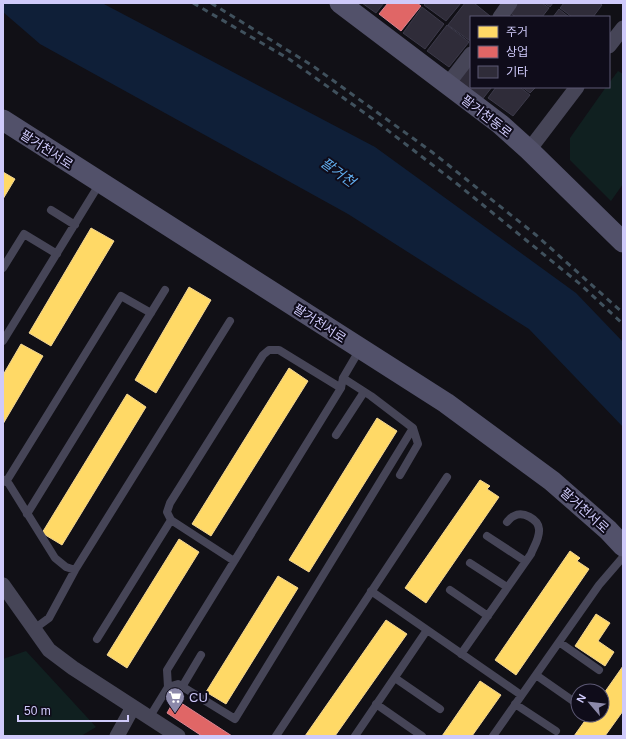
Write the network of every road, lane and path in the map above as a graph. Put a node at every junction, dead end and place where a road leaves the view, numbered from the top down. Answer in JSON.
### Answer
{"nodes":[{"id":1,"x":340,"y":3,"type":"edge"},
{"id":2,"x":623,"y":28,"type":"edge"},
{"id":3,"x":610,"y":45,"type":"edge"},
{"id":4,"x":470,"y":55,"type":"edge"},
{"id":5,"x":447,"y":85,"type":"junction"},
{"id":6,"x":576,"y":88,"type":"edge"},
{"id":7,"x":3,"y":120,"type":"edge"},
{"id":8,"x":529,"y":150,"type":"junction"},
{"id":9,"x":100,"y":182,"type":"junction"},
{"id":10,"x":51,"y":210,"type":"dead end"},
{"id":11,"x":75,"y":225,"type":"junction"},
{"id":12,"x":623,"y":242,"type":"edge"},
{"id":13,"x":57,"y":254,"type":"junction"},
{"id":14,"x":3,"y":268,"type":"edge"},
{"id":15,"x":165,"y":290,"type":"dead end"},
{"id":16,"x":151,"y":313,"type":"junction"},
{"id":17,"x":230,"y":321,"type":"dead end"},
{"id":18,"x":3,"y":341,"type":"edge"},
{"id":19,"x":360,"y":349,"type":"junction"},
{"id":20,"x":343,"y":378,"type":"junction"},
{"id":21,"x":341,"y":388,"type":"junction"},
{"id":22,"x":364,"y":392,"type":"junction"},
{"id":23,"x":413,"y":428,"type":"junction"},
{"id":24,"x":336,"y":435,"type":"dead end"},
{"id":25,"x":400,"y":475,"type":"dead end"},
{"id":26,"x":447,"y":477,"type":"dead end"},
{"id":27,"x":5,"y":481,"type":"edge"},
{"id":28,"x":27,"y":514,"type":"junction"},
{"id":29,"x":171,"y":520,"type":"junction"},
{"id":30,"x":506,"y":522,"type":"dead end"},
{"id":31,"x":487,"y":536,"type":"dead end"},
{"id":32,"x":623,"y":546,"type":"edge"},
{"id":33,"x":623,"y":557,"type":"edge"},
{"id":34,"x":234,"y":561,"type":"junction"},
{"id":35,"x":525,"y":562,"type":"junction"},
{"id":36,"x":470,"y":563,"type":"dead end"},
{"id":37,"x":75,"y":570,"type":"junction"},
{"id":38,"x":3,"y":586,"type":"edge"},
{"id":39,"x":507,"y":587,"type":"junction"},
{"id":40,"x":450,"y":590,"type":"dead end"},
{"id":41,"x":371,"y":591,"type":"junction"},
{"id":42,"x":488,"y":616,"type":"junction"},
{"id":43,"x":34,"y":628,"type":"junction"},
{"id":44,"x":427,"y":630,"type":"junction"},
{"id":45,"x":97,"y":639,"type":"dead end"},
{"id":46,"x":559,"y":642,"type":"junction"},
{"id":47,"x":461,"y":654,"type":"junction"},
{"id":48,"x":201,"y":655,"type":"dead end"},
{"id":49,"x":600,"y":670,"type":"dead end"},
{"id":50,"x":536,"y":675,"type":"junction"},
{"id":51,"x":395,"y":678,"type":"junction"},
{"id":52,"x":168,"y":687,"type":"junction"},
{"id":53,"x":182,"y":687,"type":"junction"},
{"id":54,"x":521,"y":695,"type":"junction"},
{"id":55,"x":570,"y":699,"type":"edge"},
{"id":56,"x":376,"y":704,"type":"junction"},
{"id":57,"x":515,"y":704,"type":"junction"},
{"id":58,"x":133,"y":707,"type":"junction"},
{"id":59,"x":440,"y":709,"type":"dead end"},
{"id":60,"x":150,"y":718,"type":"junction"},
{"id":61,"x":556,"y":731,"type":"dead end"},
{"id":62,"x":357,"y":735,"type":"edge"},
{"id":63,"x":117,"y":736,"type":"edge"},
{"id":64,"x":178,"y":736,"type":"edge"},
{"id":65,"x":276,"y":736,"type":"edge"},
{"id":66,"x":422,"y":736,"type":"edge"},
{"id":67,"x":494,"y":736,"type":"edge"}],
"edges":[{"from":1,"to":5,"type":"main road","name":"팔거천동로"},
{"from":2,"to":3,"type":"street"},
{"from":4,"to":5,"type":"street"},
{"from":5,"to":8,"type":"main road","name":"팔거천동로"},
{"from":6,"to":8,"type":"street"},
{"from":7,"to":9,"type":"main road","name":"팔거천서로"},
{"from":8,"to":12,"type":"main road","name":"팔거천동로"},
{"from":9,"to":11,"type":"lane"},
{"from":9,"to":19,"type":"main road","name":"팔거천서로"},
{"from":10,"to":11,"type":"lane"},
{"from":11,"to":13,"type":"lane"},
{"from":13,"to":14,"type":"lane"},
{"from":13,"to":18,"type":"lane"},
{"from":15,"to":16,"type":"lane"},
{"from":16,"to":27,"type":"lane"},
{"from":16,"to":28,"type":"lane"},
{"from":17,"to":37,"type":"lane"},
{"from":19,"to":20,"type":"lane"},
{"from":19,"to":32,"type":"main road","name":"팔거천서로"},
{"from":20,"to":21,"type":"lane"},
{"from":20,"to":22,"type":"lane"},
{"from":21,"to":29,"type":"lane"},
{"from":21,"to":34,"type":"lane"},
{"from":22,"to":23,"type":"lane"},
{"from":22,"to":24,"type":"lane"},
{"from":23,"to":25,"type":"lane"},
{"from":23,"to":53,"type":"lane"},
{"from":26,"to":41,"type":"lane"},
{"from":27,"to":28,"type":"lane"},
{"from":28,"to":37,"type":"lane"},
{"from":29,"to":34,"type":"lane"},
{"from":29,"to":45,"type":"lane"},
{"from":30,"to":35,"type":"lane"},
{"from":31,"to":35,"type":"lane"},
{"from":33,"to":46,"type":"lane"},
{"from":34,"to":52,"type":"lane"},
{"from":35,"to":39,"type":"lane"},
{"from":36,"to":39,"type":"lane"},
{"from":37,"to":43,"type":"lane"},
{"from":38,"to":43,"type":"street"},
{"from":39,"to":42,"type":"lane"},
{"from":40,"to":42,"type":"lane"},
{"from":41,"to":44,"type":"lane"},
{"from":41,"to":65,"type":"lane"},
{"from":42,"to":47,"type":"lane"},
{"from":43,"to":58,"type":"street"},
{"from":44,"to":47,"type":"lane"},
{"from":44,"to":51,"type":"lane"},
{"from":46,"to":49,"type":"lane"},
{"from":46,"to":50,"type":"lane"},
{"from":47,"to":54,"type":"lane"},
{"from":48,"to":53,"type":"lane"},
{"from":50,"to":54,"type":"lane"},
{"from":50,"to":55,"type":"lane"},
{"from":51,"to":56,"type":"lane"},
{"from":51,"to":59,"type":"lane"},
{"from":52,"to":53,"type":"lane"},
{"from":52,"to":60,"type":"lane"},
{"from":54,"to":57,"type":"lane"},
{"from":56,"to":62,"type":"lane"},
{"from":56,"to":66,"type":"lane"},
{"from":57,"to":61,"type":"lane"},
{"from":57,"to":67,"type":"lane"},
{"from":58,"to":60,"type":"street"},
{"from":58,"to":63,"type":"street"},
{"from":60,"to":64,"type":"street"}]}
